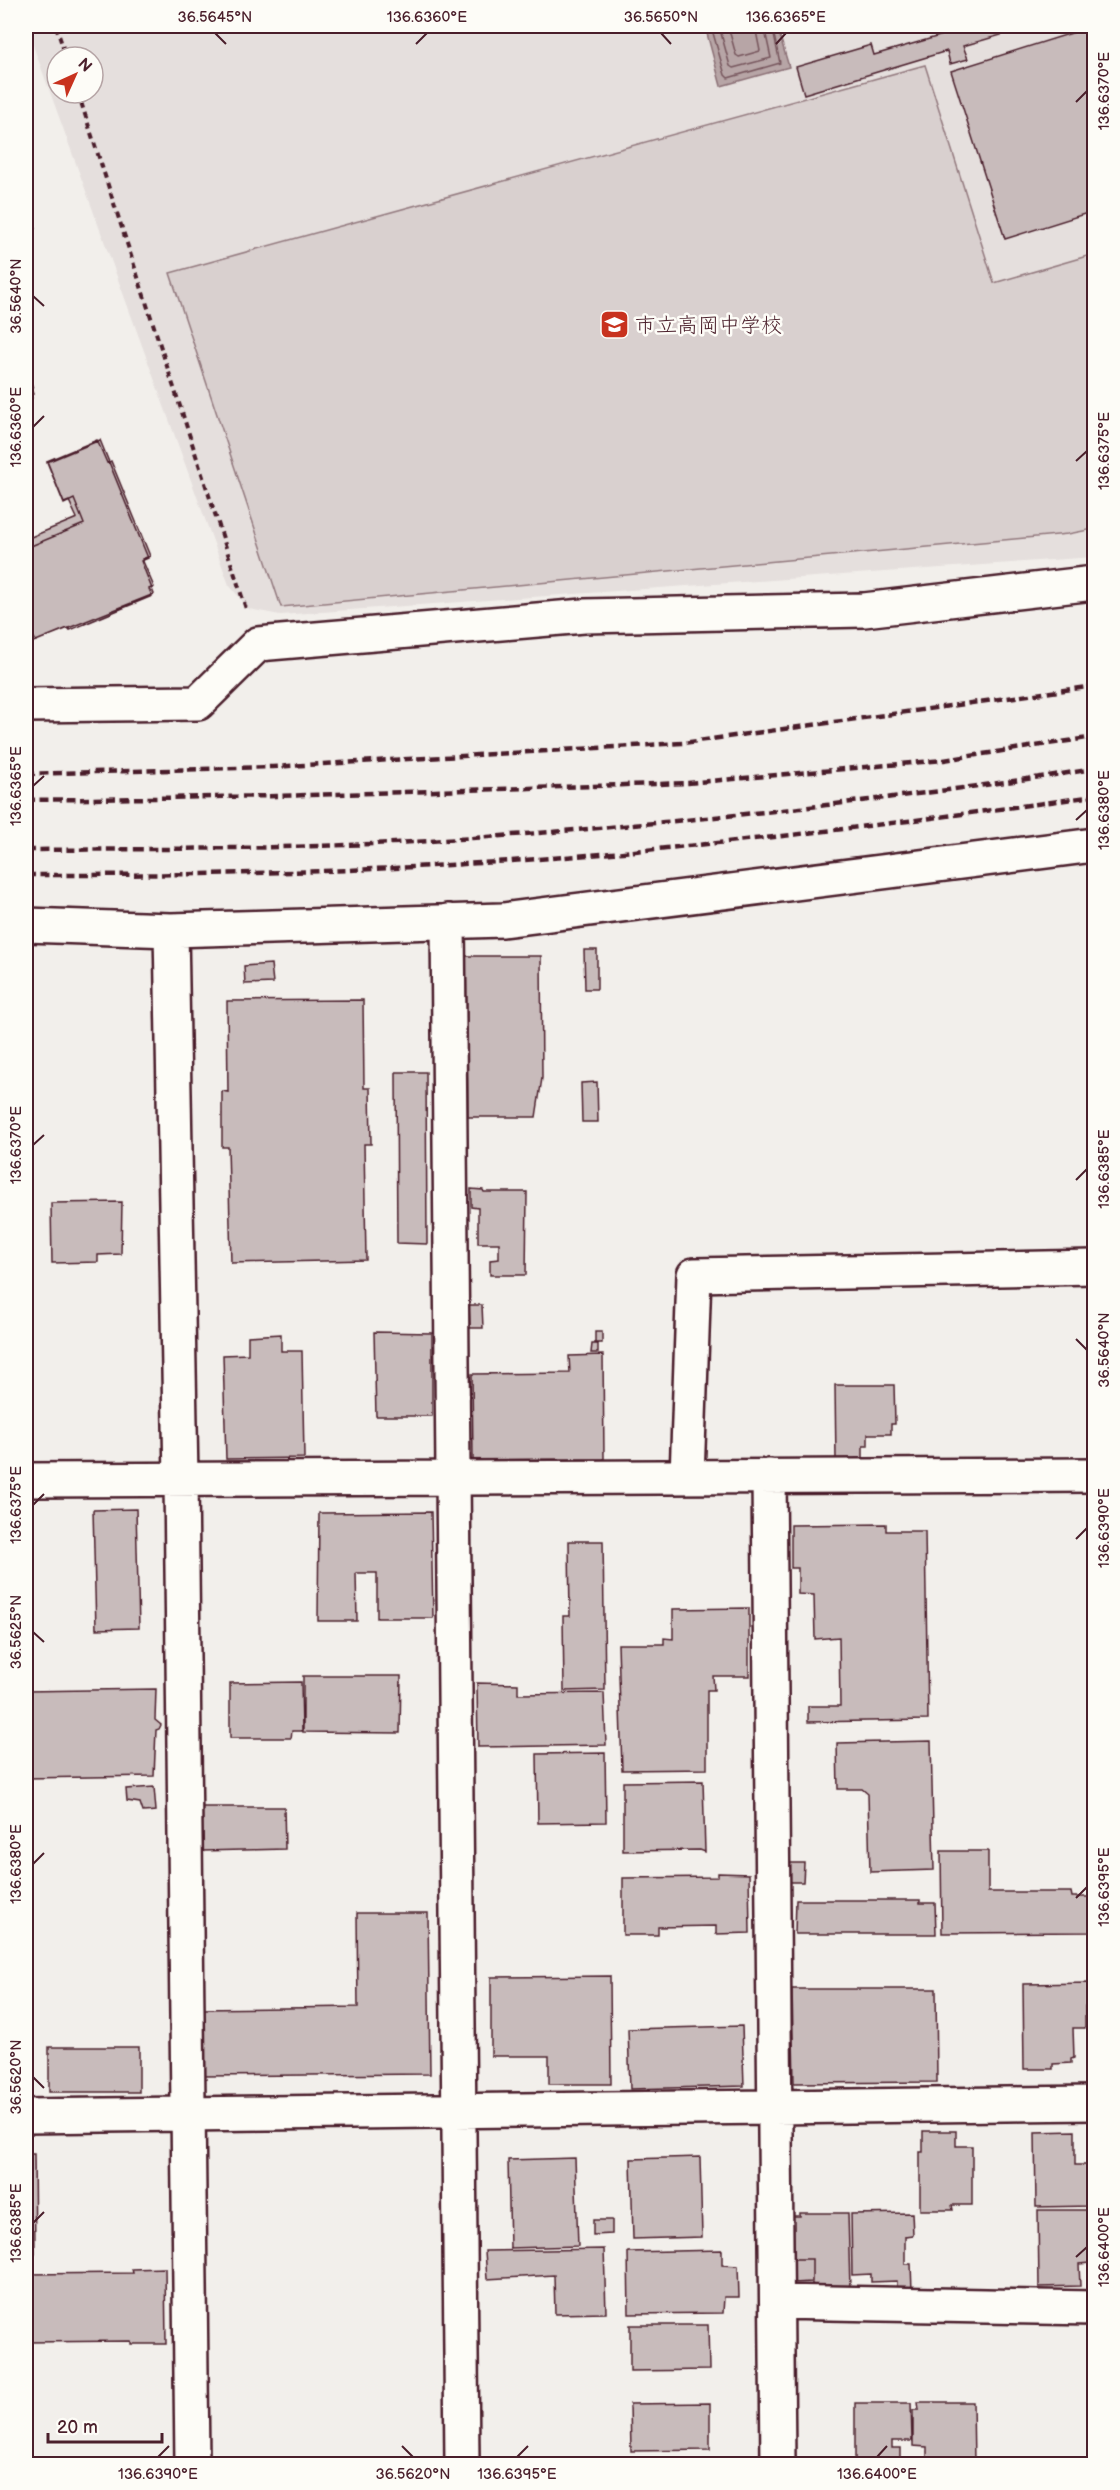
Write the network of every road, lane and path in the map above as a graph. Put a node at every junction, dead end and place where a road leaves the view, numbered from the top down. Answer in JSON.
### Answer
{"nodes":[{"id":1,"x":56,"y":26,"type":"edge"},
{"id":2,"x":62,"y":45,"type":"edge"},
{"id":3,"x":82,"y":105,"type":"edge"},
{"id":4,"x":1095,"y":583,"type":"edge"},
{"id":5,"x":258,"y":644,"type":"junction"},
{"id":6,"x":26,"y":705,"type":"edge"},
{"id":7,"x":1095,"y":845,"type":"edge"},
{"id":8,"x":448,"y":921,"type":"junction"},
{"id":9,"x":26,"y":925,"type":"edge"},
{"id":10,"x":171,"y":930,"type":"junction"},
{"id":11,"x":1095,"y":1268,"type":"edge"},
{"id":12,"x":1095,"y":1475,"type":"edge"},
{"id":13,"x":769,"y":1476,"type":"junction"},
{"id":14,"x":687,"y":1477,"type":"junction"},
{"id":15,"x":453,"y":1478,"type":"junction"},
{"id":16,"x":181,"y":1479,"type":"junction"},
{"id":17,"x":26,"y":1480,"type":"edge"},
{"id":18,"x":1095,"y":2103,"type":"edge"},
{"id":19,"x":775,"y":2107,"type":"junction"},
{"id":20,"x":459,"y":2111,"type":"junction"},
{"id":21,"x":188,"y":2114,"type":"junction"},
{"id":22,"x":26,"y":2116,"type":"edge"},
{"id":23,"x":777,"y":2302,"type":"junction"},
{"id":24,"x":1095,"y":2308,"type":"edge"},
{"id":25,"x":192,"y":2464,"type":"edge"},
{"id":26,"x":462,"y":2464,"type":"edge"},
{"id":27,"x":778,"y":2464,"type":"edge"}],
"edges":[{"from":1,"to":2,"type":"path"},
{"from":3,"to":5,"type":"path"},
{"from":4,"to":5,"type":"street"},
{"from":5,"to":6,"type":"street"},
{"from":7,"to":8,"type":"street"},
{"from":8,"to":10,"type":"street"},
{"from":8,"to":15,"type":"street"},
{"from":9,"to":10,"type":"street"},
{"from":10,"to":16,"type":"street"},
{"from":11,"to":14,"type":"street"},
{"from":12,"to":13,"type":"street"},
{"from":13,"to":14,"type":"street"},
{"from":13,"to":19,"type":"street"},
{"from":14,"to":15,"type":"street"},
{"from":15,"to":16,"type":"street"},
{"from":15,"to":20,"type":"street"},
{"from":16,"to":17,"type":"street"},
{"from":16,"to":21,"type":"street"},
{"from":18,"to":19,"type":"street"},
{"from":19,"to":20,"type":"street"},
{"from":19,"to":23,"type":"street"},
{"from":20,"to":21,"type":"street"},
{"from":20,"to":26,"type":"street"},
{"from":21,"to":22,"type":"street"},
{"from":21,"to":25,"type":"street"},
{"from":23,"to":24,"type":"street"},
{"from":23,"to":27,"type":"street"}]}
